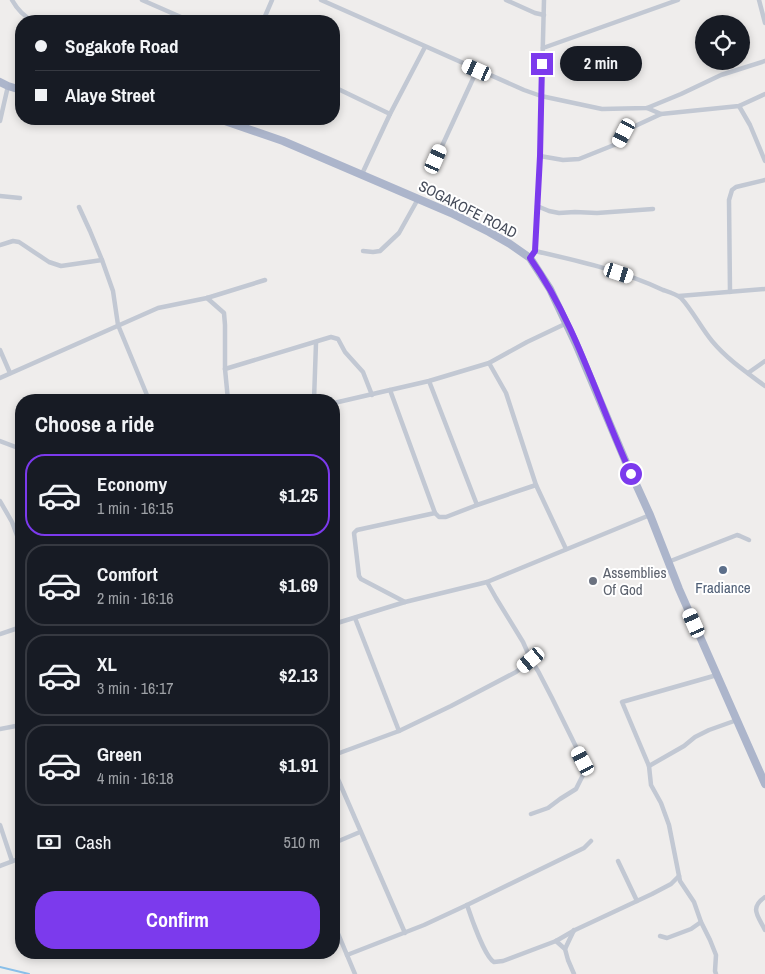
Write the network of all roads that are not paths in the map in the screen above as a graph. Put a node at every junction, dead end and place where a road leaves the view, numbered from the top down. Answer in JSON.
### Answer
{"nodes":[{"id":1,"x":12,"y":0,"type":"edge"},
{"id":2,"x":142,"y":0,"type":"edge"},
{"id":3,"x":272,"y":0,"type":"edge"},
{"id":4,"x":320,"y":0,"type":"edge"},
{"id":5,"x":506,"y":0,"type":"edge"},
{"id":6,"x":544,"y":0,"type":"edge"},
{"id":7,"x":678,"y":0,"type":"edge"},
{"id":8,"x":759,"y":0,"type":"edge"},
{"id":9,"x":25,"y":15,"type":"edge"},
{"id":10,"x":176,"y":15,"type":"edge"},
{"id":11,"x":266,"y":15,"type":"edge"},
{"id":12,"x":544,"y":15,"type":"junction"},
{"id":13,"x":765,"y":24,"type":"edge"},
{"id":14,"x":425,"y":47,"type":"junction"},
{"id":15,"x":543,"y":48,"type":"junction"},
{"id":16,"x":765,"y":61,"type":"edge"},
{"id":17,"x":477,"y":70,"type":"junction"},
{"id":18,"x":0,"y":82,"type":"edge"},
{"id":19,"x":8,"y":86,"type":"junction"},
{"id":20,"x":15,"y":88,"type":"edge"},
{"id":21,"x":340,"y":90,"type":"edge"},
{"id":22,"x":765,"y":94,"type":"edge"},
{"id":23,"x":541,"y":96,"type":"junction"},
{"id":24,"x":739,"y":106,"type":"junction"},
{"id":25,"x":647,"y":108,"type":"junction"},
{"id":26,"x":390,"y":114,"type":"junction"},
{"id":27,"x":662,"y":114,"type":"junction"},
{"id":28,"x":0,"y":121,"type":"edge"},
{"id":29,"x":236,"y":125,"type":"edge"},
{"id":30,"x":540,"y":156,"type":"junction"},
{"id":31,"x":436,"y":159,"type":"dead end"},
{"id":32,"x":765,"y":160,"type":"edge"},
{"id":33,"x":362,"y":174,"type":"junction"},
{"id":34,"x":765,"y":180,"type":"edge"},
{"id":35,"x":0,"y":196,"type":"edge"},
{"id":36,"x":20,"y":198,"type":"dead end"},
{"id":37,"x":418,"y":199,"type":"junction"},
{"id":38,"x":537,"y":206,"type":"junction"},
{"id":39,"x":79,"y":207,"type":"dead end"},
{"id":40,"x":653,"y":209,"type":"dead end"},
{"id":41,"x":0,"y":244,"type":"edge"},
{"id":42,"x":363,"y":251,"type":"dead end"},
{"id":43,"x":535,"y":251,"type":"junction"},
{"id":44,"x":530,"y":258,"type":"junction"},
{"id":45,"x":102,"y":260,"type":"junction"},
{"id":46,"x":265,"y":280,"type":"dead end"},
{"id":47,"x":765,"y":289,"type":"edge"},
{"id":48,"x":730,"y":292,"type":"junction"},
{"id":49,"x":679,"y":296,"type":"junction"},
{"id":50,"x":208,"y":298,"type":"junction"},
{"id":51,"x":566,"y":323,"type":"junction"},
{"id":52,"x":118,"y":325,"type":"junction"},
{"id":53,"x":316,"y":343,"type":"junction"},
{"id":54,"x":0,"y":350,"type":"edge"},
{"id":55,"x":765,"y":362,"type":"edge"},
{"id":56,"x":490,"y":363,"type":"junction"},
{"id":57,"x":225,"y":369,"type":"junction"},
{"id":58,"x":10,"y":373,"type":"junction"},
{"id":59,"x":748,"y":373,"type":"junction"},
{"id":60,"x":0,"y":378,"type":"edge"},
{"id":61,"x":429,"y":381,"type":"junction"},
{"id":62,"x":765,"y":386,"type":"edge"},
{"id":63,"x":390,"y":390,"type":"junction"},
{"id":64,"x":147,"y":394,"type":"edge"},
{"id":65,"x":227,"y":394,"type":"edge"},
{"id":66,"x":314,"y":394,"type":"edge"},
{"id":67,"x":372,"y":395,"type":"junction"},
{"id":68,"x":340,"y":402,"type":"edge"},
{"id":69,"x":0,"y":441,"type":"edge"},
{"id":70,"x":15,"y":446,"type":"edge"},
{"id":71,"x":536,"y":485,"type":"junction"},
{"id":72,"x":0,"y":501,"type":"edge"},
{"id":73,"x":477,"y":505,"type":"junction"},
{"id":74,"x":435,"y":513,"type":"junction"},
{"id":75,"x":650,"y":515,"type":"junction"},
{"id":76,"x":15,"y":530,"type":"edge"},
{"id":77,"x":749,"y":540,"type":"dead end"},
{"id":78,"x":566,"y":549,"type":"junction"},
{"id":79,"x":668,"y":562,"type":"junction"},
{"id":80,"x":487,"y":582,"type":"junction"},
{"id":81,"x":404,"y":602,"type":"junction"},
{"id":82,"x":355,"y":618,"type":"junction"},
{"id":83,"x":340,"y":622,"type":"edge"},
{"id":84,"x":15,"y":629,"type":"edge"},
{"id":85,"x":0,"y":634,"type":"edge"},
{"id":86,"x":531,"y":660,"type":"junction"},
{"id":87,"x":717,"y":675,"type":"junction"},
{"id":88,"x":737,"y":720,"type":"junction"},
{"id":89,"x":15,"y":725,"type":"edge"},
{"id":90,"x":0,"y":729,"type":"edge"},
{"id":91,"x":399,"y":731,"type":"junction"},
{"id":92,"x":340,"y":753,"type":"edge"},
{"id":93,"x":649,"y":766,"type":"junction"},
{"id":94,"x":340,"y":784,"type":"edge"},
{"id":95,"x":765,"y":784,"type":"edge"},
{"id":96,"x":531,"y":814,"type":"dead end"},
{"id":97,"x":0,"y":825,"type":"edge"},
{"id":98,"x":360,"y":832,"type":"junction"},
{"id":99,"x":340,"y":840,"type":"edge"},
{"id":100,"x":591,"y":841,"type":"dead end"},
{"id":101,"x":15,"y":860,"type":"edge"},
{"id":102,"x":12,"y":861,"type":"junction"},
{"id":103,"x":618,"y":861,"type":"dead end"},
{"id":104,"x":0,"y":866,"type":"edge"},
{"id":105,"x":679,"y":876,"type":"junction"},
{"id":106,"x":765,"y":897,"type":"edge"},
{"id":107,"x":637,"y":901,"type":"junction"},
{"id":108,"x":467,"y":905,"type":"junction"},
{"id":109,"x":701,"y":922,"type":"junction"},
{"id":110,"x":575,"y":930,"type":"junction"},
{"id":111,"x":765,"y":930,"type":"edge"},
{"id":112,"x":405,"y":933,"type":"junction"},
{"id":113,"x":660,"y":936,"type":"dead end"},
{"id":114,"x":340,"y":938,"type":"edge"},
{"id":115,"x":556,"y":941,"type":"junction"},
{"id":116,"x":565,"y":949,"type":"junction"},
{"id":117,"x":347,"y":955,"type":"junction"},
{"id":118,"x":355,"y":974,"type":"edge"},
{"id":119,"x":574,"y":974,"type":"edge"},
{"id":120,"x":716,"y":974,"type":"edge"}],
"edges":[{"from":1,"to":9,"type":"street"},
{"from":2,"to":10,"type":"street"},
{"from":3,"to":11,"type":"street"},
{"from":4,"to":14,"type":"street"},
{"from":5,"to":12,"type":"street"},
{"from":6,"to":12,"type":"street"},
{"from":7,"to":15,"type":"street"},
{"from":8,"to":13,"type":"street"},
{"from":12,"to":15,"type":"street"},
{"from":14,"to":17,"type":"street"},
{"from":14,"to":26,"type":"street"},
{"from":15,"to":23,"type":"street"},
{"from":16,"to":25,"type":"street"},
{"from":17,"to":23,"type":"street"},
{"from":17,"to":31,"type":"street"},
{"from":18,"to":19,"type":"main road"},
{"from":19,"to":20,"type":"main road"},
{"from":19,"to":28,"type":"street"},
{"from":21,"to":26,"type":"street"},
{"from":22,"to":24,"type":"street"},
{"from":23,"to":25,"type":"street"},
{"from":23,"to":30,"type":"street"},
{"from":24,"to":27,"type":"street"},
{"from":24,"to":32,"type":"street"},
{"from":25,"to":27,"type":"street"},
{"from":26,"to":33,"type":"street"},
{"from":27,"to":30,"type":"street"},
{"from":29,"to":33,"type":"main road","name":"SOGAKOFE ROAD"},
{"from":30,"to":38,"type":"street"},
{"from":33,"to":37,"type":"main road","name":"SOGAKOFE ROAD"},
{"from":34,"to":48,"type":"street"},
{"from":35,"to":36,"type":"street"},
{"from":37,"to":42,"type":"street"},
{"from":37,"to":44,"type":"main road","name":"SOGAKOFE ROAD"},
{"from":38,"to":40,"type":"street"},
{"from":38,"to":43,"type":"street"},
{"from":39,"to":45,"type":"street"},
{"from":41,"to":45,"type":"street"},
{"from":43,"to":44,"type":"street"},
{"from":43,"to":49,"type":"street"},
{"from":44,"to":51,"type":"main road","name":"SOGAKOFE ROAD"},
{"from":45,"to":52,"type":"street"},
{"from":46,"to":50,"type":"street"},
{"from":47,"to":48,"type":"street"},
{"from":48,"to":49,"type":"street"},
{"from":49,"to":59,"type":"street"},
{"from":50,"to":52,"type":"street"},
{"from":50,"to":57,"type":"street"},
{"from":51,"to":56,"type":"street"},
{"from":51,"to":75,"type":"main road","name":"SOGAKOFE ROAD"},
{"from":52,"to":58,"type":"street"},
{"from":52,"to":64,"type":"street"},
{"from":53,"to":57,"type":"street"},
{"from":53,"to":66,"type":"street"},
{"from":53,"to":67,"type":"street"},
{"from":54,"to":58,"type":"street"},
{"from":55,"to":59,"type":"street"},
{"from":56,"to":61,"type":"street"},
{"from":56,"to":71,"type":"street"},
{"from":57,"to":65,"type":"street"},
{"from":58,"to":60,"type":"street"},
{"from":59,"to":62,"type":"street"},
{"from":61,"to":63,"type":"street"},
{"from":61,"to":73,"type":"street"},
{"from":63,"to":67,"type":"street"},
{"from":63,"to":74,"type":"street"},
{"from":67,"to":68,"type":"street"},
{"from":69,"to":70,"type":"street"},
{"from":71,"to":73,"type":"street"},
{"from":71,"to":78,"type":"street"},
{"from":72,"to":76,"type":"street"},
{"from":73,"to":74,"type":"street"},
{"from":74,"to":81,"type":"street"},
{"from":75,"to":78,"type":"street"},
{"from":75,"to":79,"type":"main road","name":"SOGAKOFE ROAD"},
{"from":77,"to":79,"type":"street"},
{"from":78,"to":80,"type":"street"},
{"from":79,"to":87,"type":"main road","name":"SOGAKOFE ROAD"},
{"from":80,"to":81,"type":"street"},
{"from":80,"to":86,"type":"street"},
{"from":81,"to":82,"type":"street"},
{"from":82,"to":83,"type":"street"},
{"from":82,"to":91,"type":"street"},
{"from":84,"to":85,"type":"street"},
{"from":86,"to":91,"type":"street"},
{"from":86,"to":96,"type":"street"},
{"from":87,"to":88,"type":"main road","name":"SOGAKOFE ROAD"},
{"from":87,"to":93,"type":"street"},
{"from":88,"to":93,"type":"street"},
{"from":88,"to":95,"type":"main road","name":"SOGAKOFE ROAD"},
{"from":89,"to":90,"type":"street"},
{"from":91,"to":92,"type":"street"},
{"from":93,"to":105,"type":"street"},
{"from":94,"to":98,"type":"street"},
{"from":97,"to":102,"type":"street"},
{"from":98,"to":99,"type":"street"},
{"from":98,"to":112,"type":"street"},
{"from":100,"to":108,"type":"street"},
{"from":101,"to":102,"type":"street"},
{"from":102,"to":104,"type":"street"},
{"from":103,"to":107,"type":"street"},
{"from":105,"to":107,"type":"street"},
{"from":105,"to":109,"type":"street"},
{"from":106,"to":111,"type":"street"},
{"from":107,"to":110,"type":"street"},
{"from":108,"to":112,"type":"street"},
{"from":108,"to":115,"type":"street"},
{"from":109,"to":113,"type":"street"},
{"from":109,"to":120,"type":"street"},
{"from":110,"to":115,"type":"street"},
{"from":110,"to":116,"type":"street"},
{"from":112,"to":117,"type":"street"},
{"from":114,"to":117,"type":"street"},
{"from":115,"to":116,"type":"street"},
{"from":116,"to":119,"type":"street"},
{"from":117,"to":118,"type":"street"}]}
